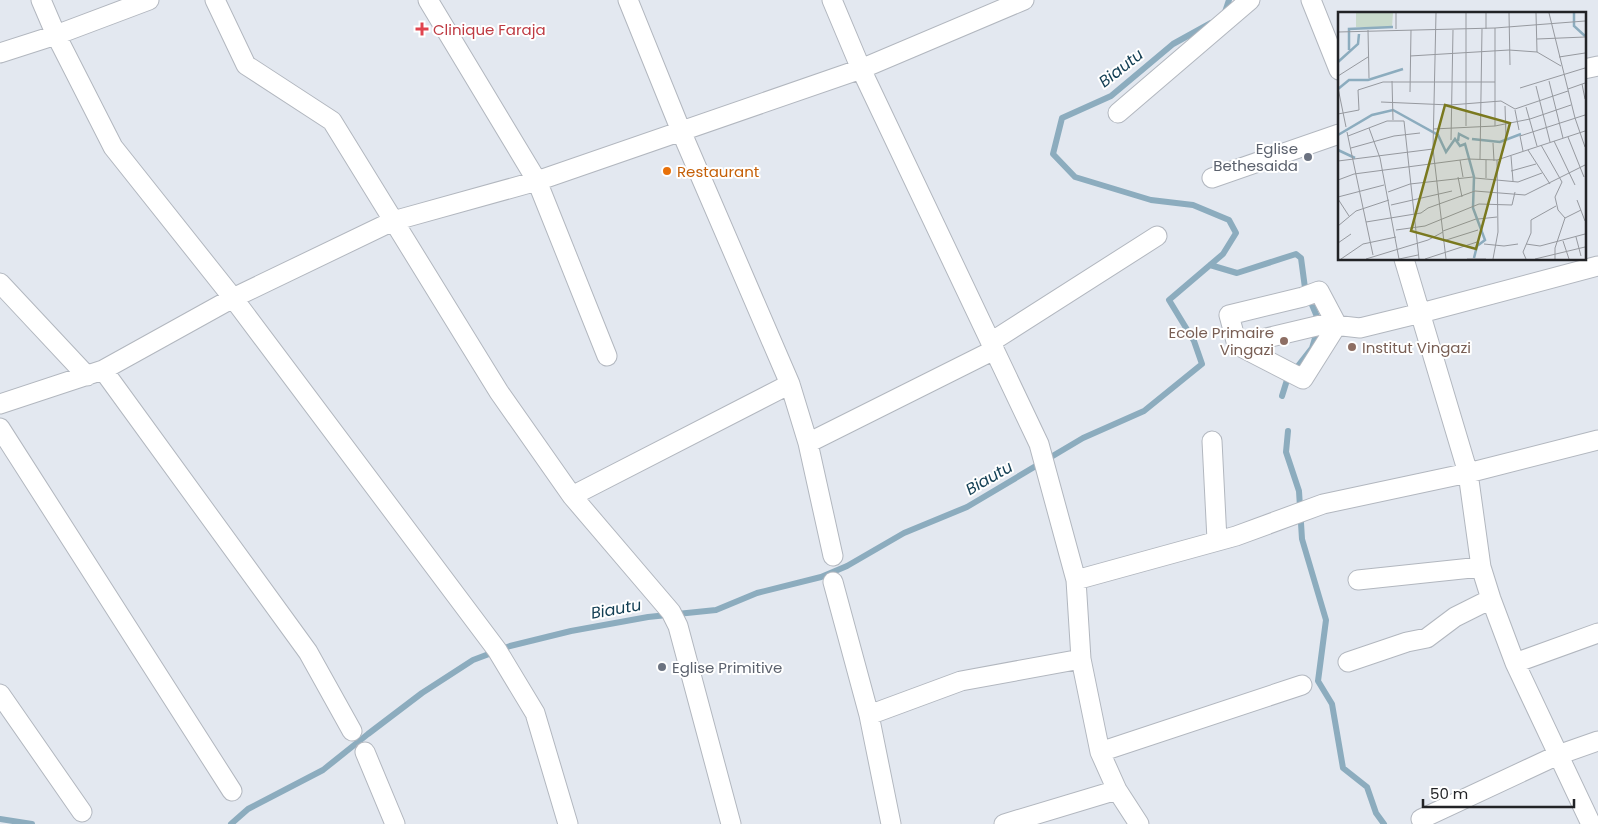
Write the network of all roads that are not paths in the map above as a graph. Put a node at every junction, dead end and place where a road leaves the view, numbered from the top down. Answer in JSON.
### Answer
{"nodes":[{"id":1,"x":41,"y":0,"type":"edge"},
{"id":2,"x":148,"y":0,"type":"edge"},
{"id":3,"x":215,"y":0,"type":"edge"},
{"id":4,"x":428,"y":0,"type":"edge"},
{"id":5,"x":628,"y":0,"type":"edge"},
{"id":6,"x":832,"y":0,"type":"edge"},
{"id":7,"x":1024,"y":0,"type":"edge"},
{"id":8,"x":1250,"y":0,"type":"edge"},
{"id":9,"x":1311,"y":0,"type":"edge"},
{"id":10,"x":56,"y":35,"type":"junction"},
{"id":11,"x":0,"y":53,"type":"edge"},
{"id":12,"x":1338,"y":68,"type":"edge"},
{"id":13,"x":861,"y":69,"type":"junction"},
{"id":14,"x":1118,"y":112,"type":"dead end"},
{"id":15,"x":681,"y":132,"type":"junction"},
{"id":16,"x":1338,"y":134,"type":"edge"},
{"id":17,"x":1212,"y":178,"type":"dead end"},
{"id":18,"x":537,"y":181,"type":"junction"},
{"id":19,"x":393,"y":221,"type":"junction"},
{"id":20,"x":1157,"y":236,"type":"dead end"},
{"id":21,"x":1404,"y":260,"type":"edge"},
{"id":22,"x":1598,"y":266,"type":"edge"},
{"id":23,"x":0,"y":283,"type":"edge"},
{"id":24,"x":233,"y":298,"type":"junction"},
{"id":25,"x":1421,"y":313,"type":"junction"},
{"id":26,"x":1325,"y":325,"type":"junction"},
{"id":27,"x":1237,"y":345,"type":"junction"},
{"id":28,"x":993,"y":346,"type":"junction"},
{"id":29,"x":607,"y":356,"type":"dead end"},
{"id":30,"x":95,"y":373,"type":"junction"},
{"id":31,"x":790,"y":384,"type":"junction"},
{"id":32,"x":0,"y":404,"type":"edge"},
{"id":33,"x":0,"y":428,"type":"edge"},
{"id":34,"x":1598,"y":440,"type":"edge"},
{"id":35,"x":1212,"y":441,"type":"dead end"},
{"id":36,"x":808,"y":443,"type":"junction"},
{"id":37,"x":1468,"y":473,"type":"junction"},
{"id":38,"x":572,"y":496,"type":"junction"},
{"id":39,"x":1217,"y":540,"type":"junction"},
{"id":40,"x":833,"y":556,"type":"dead end"},
{"id":41,"x":1481,"y":567,"type":"junction"},
{"id":42,"x":1076,"y":580,"type":"junction"},
{"id":43,"x":1358,"y":580,"type":"dead end"},
{"id":44,"x":832,"y":582,"type":"dead end"},
{"id":45,"x":1491,"y":599,"type":"junction"},
{"id":46,"x":1598,"y":633,"type":"edge"},
{"id":47,"x":1081,"y":659,"type":"junction"},
{"id":48,"x":1348,"y":662,"type":"dead end"},
{"id":49,"x":1515,"y":663,"type":"junction"},
{"id":50,"x":1302,"y":685,"type":"dead end"},
{"id":51,"x":0,"y":694,"type":"edge"},
{"id":52,"x":869,"y":716,"type":"junction"},
{"id":53,"x":352,"y":731,"type":"dead end"},
{"id":54,"x":1598,"y":740,"type":"edge"},
{"id":55,"x":364,"y":752,"type":"dead end"},
{"id":56,"x":1100,"y":752,"type":"junction"},
{"id":57,"x":1558,"y":755,"type":"junction"},
{"id":58,"x":1117,"y":790,"type":"junction"},
{"id":59,"x":232,"y":791,"type":"dead end"},
{"id":60,"x":82,"y":812,"type":"dead end"},
{"id":61,"x":1421,"y":819,"type":"dead end"},
{"id":62,"x":395,"y":824,"type":"edge"},
{"id":63,"x":568,"y":824,"type":"edge"},
{"id":64,"x":731,"y":824,"type":"edge"},
{"id":65,"x":891,"y":824,"type":"edge"},
{"id":66,"x":1004,"y":824,"type":"edge"},
{"id":67,"x":1139,"y":824,"type":"edge"},
{"id":68,"x":1590,"y":824,"type":"edge"}],
"edges":[{"from":1,"to":10,"type":"street"},
{"from":2,"to":10,"type":"street"},
{"from":3,"to":19,"type":"street"},
{"from":4,"to":18,"type":"street"},
{"from":5,"to":15,"type":"street"},
{"from":6,"to":13,"type":"street"},
{"from":7,"to":13,"type":"street"},
{"from":8,"to":14,"type":"street"},
{"from":9,"to":12,"type":"street"},
{"from":10,"to":11,"type":"street"},
{"from":10,"to":24,"type":"street"},
{"from":13,"to":15,"type":"street"},
{"from":13,"to":28,"type":"street"},
{"from":15,"to":18,"type":"street"},
{"from":15,"to":31,"type":"street"},
{"from":16,"to":17,"type":"street"},
{"from":18,"to":19,"type":"street"},
{"from":18,"to":29,"type":"street"},
{"from":19,"to":24,"type":"street"},
{"from":19,"to":38,"type":"street"},
{"from":20,"to":28,"type":"street"},
{"from":21,"to":25,"type":"street"},
{"from":22,"to":25,"type":"street"},
{"from":23,"to":30,"type":"street"},
{"from":24,"to":30,"type":"street"},
{"from":24,"to":63,"type":"street"},
{"from":25,"to":26,"type":"street"},
{"from":25,"to":37,"type":"street"},
{"from":26,"to":27,"type":"street"},
{"from":26,"to":27,"type":"street"},
{"from":26,"to":27,"type":"street"},
{"from":28,"to":36,"type":"street"},
{"from":28,"to":42,"type":"street"},
{"from":30,"to":32,"type":"street"},
{"from":30,"to":53,"type":"street"},
{"from":31,"to":36,"type":"street"},
{"from":31,"to":38,"type":"street"},
{"from":33,"to":59,"type":"street"},
{"from":34,"to":37,"type":"street"},
{"from":35,"to":39,"type":"street"},
{"from":36,"to":40,"type":"street"},
{"from":37,"to":39,"type":"street"},
{"from":37,"to":41,"type":"street"},
{"from":38,"to":64,"type":"street"},
{"from":39,"to":42,"type":"street"},
{"from":41,"to":43,"type":"street"},
{"from":41,"to":45,"type":"street"},
{"from":42,"to":47,"type":"street"},
{"from":44,"to":52,"type":"street"},
{"from":45,"to":48,"type":"street"},
{"from":45,"to":49,"type":"street"},
{"from":46,"to":49,"type":"street"},
{"from":47,"to":52,"type":"street"},
{"from":47,"to":56,"type":"street"},
{"from":49,"to":57,"type":"street"},
{"from":50,"to":56,"type":"street"},
{"from":51,"to":60,"type":"street"},
{"from":52,"to":65,"type":"street"},
{"from":54,"to":57,"type":"street"},
{"from":55,"to":62,"type":"street"},
{"from":56,"to":58,"type":"street"},
{"from":57,"to":61,"type":"street"},
{"from":57,"to":68,"type":"street"},
{"from":58,"to":66,"type":"street"},
{"from":58,"to":67,"type":"street"}]}
